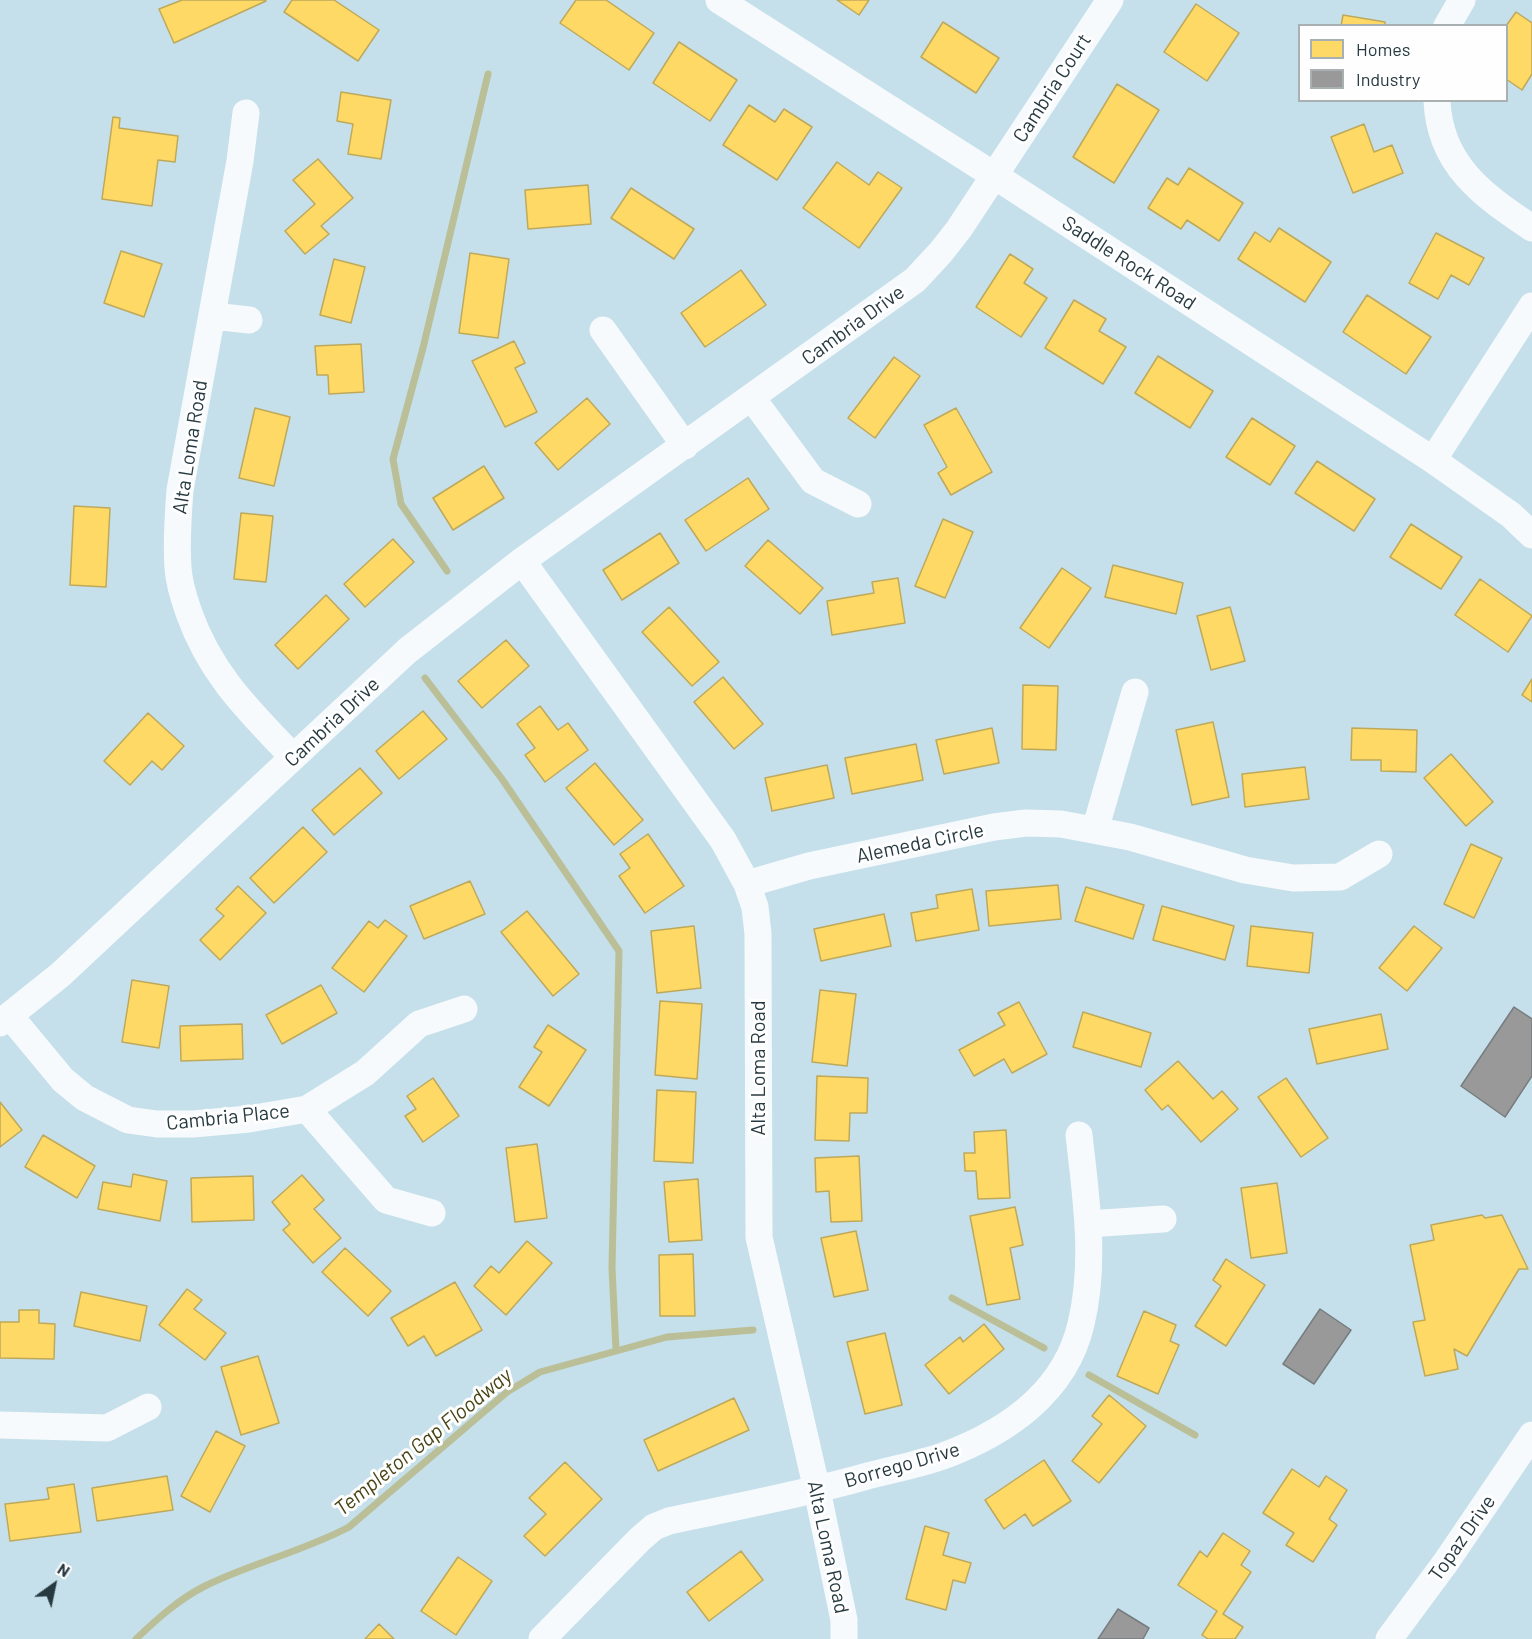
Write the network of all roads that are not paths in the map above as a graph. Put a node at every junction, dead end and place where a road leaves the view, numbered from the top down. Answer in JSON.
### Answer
{"nodes":[{"id":1,"x":1110,"y":0,"type":"edge"},
{"id":2,"x":1462,"y":0,"type":"edge"},
{"id":3,"x":721,"y":1,"type":"edge"},
{"id":4,"x":1448,"y":24,"type":"edge"},
{"id":5,"x":1437,"y":102,"type":"edge"},
{"id":6,"x":246,"y":113,"type":"dead end"},
{"id":7,"x":995,"y":176,"type":"junction"},
{"id":8,"x":1532,"y":228,"type":"edge"},
{"id":9,"x":1532,"y":306,"type":"edge"},
{"id":10,"x":213,"y":315,"type":"junction"},
{"id":11,"x":249,"y":320,"type":"dead end"},
{"id":12,"x":603,"y":330,"type":"dead end"},
{"id":13,"x":752,"y":398,"type":"junction"},
{"id":14,"x":685,"y":446,"type":"junction"},
{"id":15,"x":1433,"y":460,"type":"junction"},
{"id":16,"x":858,"y":504,"type":"dead end"},
{"id":17,"x":1532,"y":536,"type":"edge"},
{"id":18,"x":522,"y":561,"type":"junction"},
{"id":19,"x":1135,"y":692,"type":"dead end"},
{"id":20,"x":293,"y":757,"type":"junction"},
{"id":21,"x":1095,"y":830,"type":"junction"},
{"id":22,"x":1379,"y":854,"type":"dead end"},
{"id":23,"x":747,"y":884,"type":"junction"},
{"id":24,"x":464,"y":1009,"type":"dead end"},
{"id":25,"x":5,"y":1020,"type":"edge"},
{"id":26,"x":307,"y":1109,"type":"junction"},
{"id":27,"x":1079,"y":1135,"type":"dead end"},
{"id":28,"x":432,"y":1213,"type":"dead end"},
{"id":29,"x":1163,"y":1219,"type":"dead end"},
{"id":30,"x":1088,"y":1224,"type":"junction"},
{"id":31,"x":148,"y":1407,"type":"dead end"},
{"id":32,"x":0,"y":1425,"type":"edge"},
{"id":33,"x":1532,"y":1435,"type":"edge"},
{"id":34,"x":817,"y":1490,"type":"junction"},
{"id":35,"x":542,"y":1639,"type":"edge"},
{"id":36,"x":844,"y":1639,"type":"edge"},
{"id":37,"x":1389,"y":1639,"type":"edge"}],
"edges":[{"from":1,"to":7,"type":"street","name":"Cambria Court"},
{"from":2,"to":4,"type":"street"},
{"from":3,"to":7,"type":"street","name":"Saddle Rock Road"},
{"from":5,"to":8,"type":"street"},
{"from":6,"to":10,"type":"street","name":"Alta Loma Road"},
{"from":7,"to":13,"type":"street","name":"Cambria Drive"},
{"from":7,"to":15,"type":"street","name":"Saddle Rock Road"},
{"from":9,"to":15,"type":"street"},
{"from":10,"to":11,"type":"street"},
{"from":10,"to":20,"type":"street","name":"Alta Loma Road"},
{"from":12,"to":14,"type":"street"},
{"from":13,"to":14,"type":"street","name":"Cambria Drive"},
{"from":13,"to":16,"type":"street"},
{"from":14,"to":18,"type":"street","name":"Cambria Drive"},
{"from":15,"to":17,"type":"street","name":"Saddle Rock Road"},
{"from":18,"to":20,"type":"street","name":"Cambria Drive"},
{"from":18,"to":23,"type":"street","name":"Alta Loma Road"},
{"from":19,"to":21,"type":"street"},
{"from":20,"to":25,"type":"street","name":"Cambria Drive"},
{"from":21,"to":22,"type":"street","name":"Alemeda Circle"},
{"from":21,"to":23,"type":"street","name":"Alemeda Circle"},
{"from":23,"to":34,"type":"street","name":"Alta Loma Road"},
{"from":24,"to":26,"type":"street","name":"Cambria Place"},
{"from":25,"to":26,"type":"street","name":"Cambria Place"},
{"from":26,"to":28,"type":"street","name":"Cambria Place"},
{"from":27,"to":30,"type":"street","name":"Borrego Drive"},
{"from":29,"to":30,"type":"street"},
{"from":30,"to":34,"type":"street","name":"Borrego Drive"},
{"from":31,"to":32,"type":"street"},
{"from":33,"to":37,"type":"street","name":"Topaz Drive"},
{"from":34,"to":35,"type":"street","name":"Borrego Drive"},
{"from":34,"to":36,"type":"street","name":"Alta Loma Road"}]}
